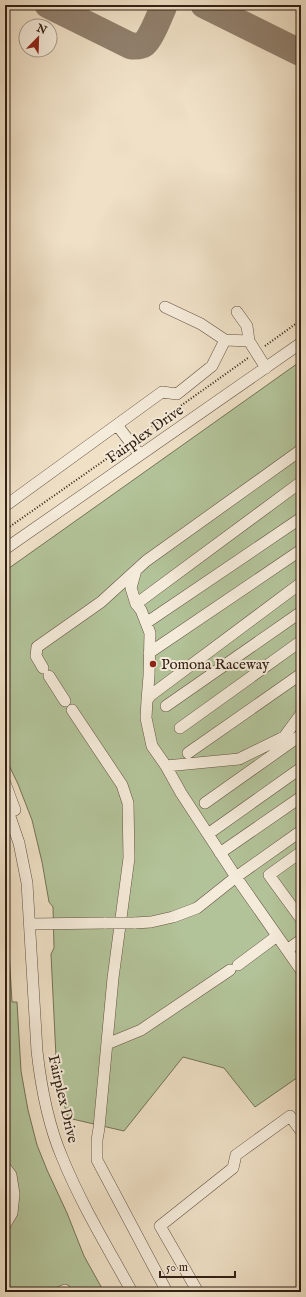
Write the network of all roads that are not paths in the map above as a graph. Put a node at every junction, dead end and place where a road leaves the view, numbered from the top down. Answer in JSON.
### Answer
{"nodes":[{"id":1,"x":165,"y":307,"type":"dead end"},
{"id":2,"x":236,"y":312,"type":"dead end"},
{"id":3,"x":224,"y":340,"type":"junction"},
{"id":4,"x":249,"y":341,"type":"junction"},
{"id":5,"x":301,"y":343,"type":"edge"},
{"id":6,"x":266,"y":368,"type":"junction"},
{"id":7,"x":117,"y":425,"type":"junction"},
{"id":8,"x":301,"y":450,"type":"edge"},
{"id":9,"x":140,"y":455,"type":"junction"},
{"id":10,"x":301,"y":482,"type":"edge"},
{"id":11,"x":5,"y":506,"type":"edge"},
{"id":12,"x":301,"y":518,"type":"edge"},
{"id":13,"x":5,"y":549,"type":"edge"},
{"id":14,"x":301,"y":550,"type":"edge"},
{"id":15,"x":136,"y":570,"type":"junction"},
{"id":16,"x":301,"y":583,"type":"edge"},
{"id":17,"x":136,"y":604,"type":"junction"},
{"id":18,"x":301,"y":612,"type":"edge"},
{"id":19,"x":146,"y":623,"type":"junction"},
{"id":20,"x":301,"y":641,"type":"edge"},
{"id":21,"x":150,"y":653,"type":"junction"},
{"id":22,"x":301,"y":674,"type":"edge"},
{"id":23,"x":147,"y":700,"type":"junction"},
{"id":24,"x":166,"y":706,"type":"dead end"},
{"id":25,"x":301,"y":714,"type":"edge"},
{"id":26,"x":180,"y":728,"type":"dead end"},
{"id":27,"x":301,"y":735,"type":"edge"},
{"id":28,"x":188,"y":753,"type":"dead end"},
{"id":29,"x":166,"y":766,"type":"junction"},
{"id":30,"x":301,"y":768,"type":"edge"},
{"id":31,"x":5,"y":783,"type":"edge"},
{"id":32,"x":301,"y":797,"type":"edge"},
{"id":33,"x":5,"y":802,"type":"edge"},
{"id":34,"x":205,"y":803,"type":"dead end"},
{"id":35,"x":301,"y":831,"type":"edge"},
{"id":36,"x":208,"y":834,"type":"junction"},
{"id":37,"x":301,"y":852,"type":"edge"},
{"id":38,"x":220,"y":853,"type":"junction"},
{"id":39,"x":236,"y":877,"type":"junction"},
{"id":40,"x":26,"y":879,"type":"junction"},
{"id":41,"x":301,"y":919,"type":"edge"},
{"id":42,"x":30,"y":924,"type":"junction"},
{"id":43,"x":277,"y":936,"type":"junction"},
{"id":44,"x":301,"y":940,"type":"edge"},
{"id":45,"x":287,"y":950,"type":"junction"},
{"id":46,"x":301,"y":970,"type":"edge"},
{"id":47,"x":107,"y":1044,"type":"junction"},
{"id":48,"x":301,"y":1131,"type":"edge"},
{"id":49,"x":5,"y":1167,"type":"edge"},
{"id":50,"x":5,"y":1225,"type":"edge"},
{"id":51,"x":132,"y":1292,"type":"edge"},
{"id":52,"x":167,"y":1292,"type":"edge"},
{"id":53,"x":198,"y":1292,"type":"edge"}],
"edges":[{"from":1,"to":3,"type":"street"},
{"from":2,"to":4,"type":"street"},
{"from":3,"to":4,"type":"street"},
{"from":3,"to":7,"type":"street"},
{"from":4,"to":6,"type":"street"},
{"from":5,"to":6,"type":"street","name":"Fairplex Drive"},
{"from":6,"to":9,"type":"street","name":"Fairplex Drive"},
{"from":7,"to":9,"type":"street"},
{"from":7,"to":11,"type":"street"},
{"from":8,"to":15,"type":"street"},
{"from":9,"to":13,"type":"street","name":"Fairplex Drive"},
{"from":10,"to":17,"type":"street"},
{"from":12,"to":19,"type":"street"},
{"from":14,"to":21,"type":"street"},
{"from":15,"to":17,"type":"street"},
{"from":15,"to":47,"type":"street"},
{"from":16,"to":23,"type":"street"},
{"from":17,"to":19,"type":"street"},
{"from":18,"to":24,"type":"street"},
{"from":19,"to":21,"type":"street"},
{"from":20,"to":26,"type":"street"},
{"from":21,"to":23,"type":"street"},
{"from":22,"to":28,"type":"street"},
{"from":23,"to":29,"type":"street"},
{"from":25,"to":29,"type":"street"},
{"from":27,"to":34,"type":"street"},
{"from":29,"to":36,"type":"street"},
{"from":30,"to":36,"type":"street"},
{"from":31,"to":40,"type":"street"},
{"from":32,"to":38,"type":"street"},
{"from":33,"to":40,"type":"street","name":"Fairplex Drive"},
{"from":35,"to":39,"type":"street"},
{"from":36,"to":38,"type":"street"},
{"from":37,"to":41,"type":"street"},
{"from":38,"to":39,"type":"street"},
{"from":39,"to":42,"type":"street","bridge":true},
{"from":39,"to":43,"type":"street"},
{"from":40,"to":42,"type":"street","name":"Fairplex Drive"},
{"from":42,"to":51,"type":"street","name":"Fairplex Drive"},
{"from":43,"to":45,"type":"street"},
{"from":43,"to":47,"type":"street"},
{"from":44,"to":45,"type":"street"},
{"from":45,"to":46,"type":"street"},
{"from":47,"to":52,"type":"street"},
{"from":48,"to":53,"type":"street"},
{"from":49,"to":50,"type":"street"}]}
